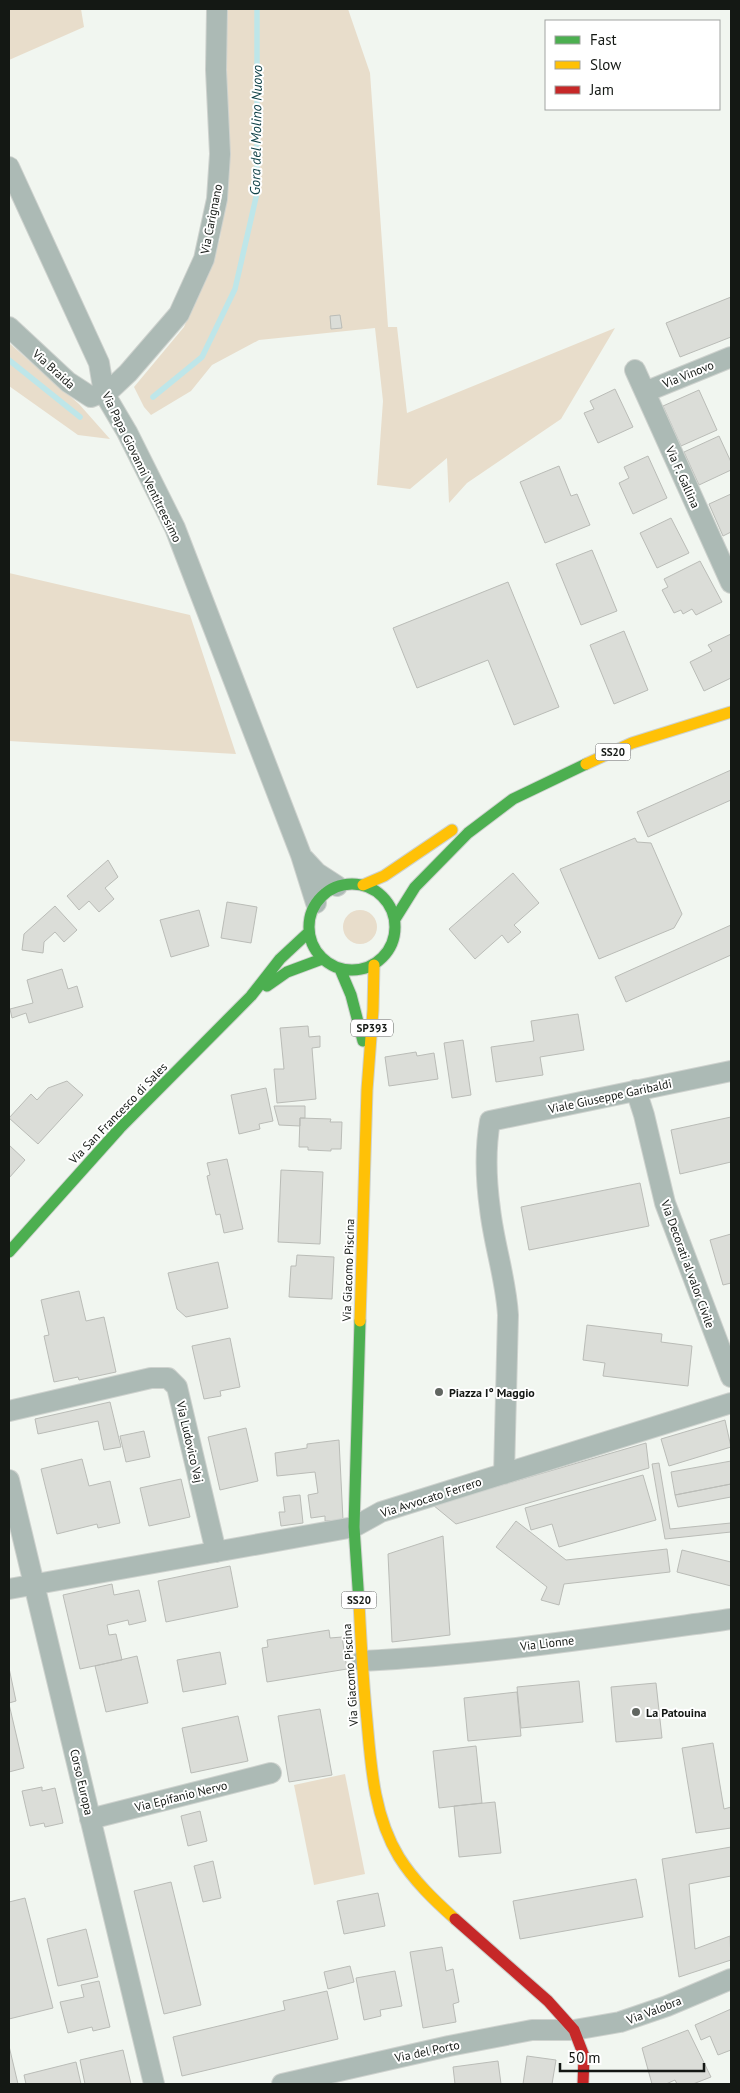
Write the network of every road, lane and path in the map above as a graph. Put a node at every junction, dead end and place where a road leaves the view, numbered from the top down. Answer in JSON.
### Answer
{"nodes":[{"id":1,"x":217,"y":9,"type":"edge"},
{"id":2,"x":9,"y":167,"type":"edge"},
{"id":3,"x":9,"y":328,"type":"edge"},
{"id":4,"x":731,"y":357,"type":"edge"},
{"id":5,"x":635,"y":370,"type":"dead end"},
{"id":6,"x":645,"y":392,"type":"junction"},
{"id":7,"x":104,"y":393,"type":"junction"},
{"id":8,"x":731,"y":583,"type":"edge"},
{"id":9,"x":731,"y":712,"type":"edge"},
{"id":10,"x":500,"y":807,"type":"junction"},
{"id":11,"x":301,"y":855,"type":"junction"},
{"id":12,"x":363,"y":885,"type":"junction"},
{"id":13,"x":336,"y":886,"type":"junction"},
{"id":14,"x":316,"y":902,"type":"junction"},
{"id":15,"x":395,"y":919,"type":"junction"},
{"id":16,"x":309,"y":932,"type":"junction"},
{"id":17,"x":322,"y":959,"type":"junction"},
{"id":18,"x":374,"y":965,"type":"junction"},
{"id":19,"x":340,"y":969,"type":"junction"},
{"id":20,"x":251,"y":996,"type":"junction"},
{"id":21,"x":731,"y":1071,"type":"edge"},
{"id":22,"x":367,"y":1090,"type":"junction"},
{"id":23,"x":636,"y":1090,"type":"junction"},
{"id":24,"x":9,"y":1252,"type":"edge"},
{"id":25,"x":731,"y":1377,"type":"edge"},
{"id":26,"x":731,"y":1403,"type":"edge"},
{"id":27,"x":9,"y":1411,"type":"edge"},
{"id":28,"x":504,"y":1474,"type":"junction"},
{"id":29,"x":9,"y":1480,"type":"edge"},
{"id":30,"x":354,"y":1527,"type":"junction"},
{"id":31,"x":216,"y":1552,"type":"junction"},
{"id":32,"x":34,"y":1584,"type":"junction"},
{"id":33,"x":9,"y":1590,"type":"edge"},
{"id":34,"x":731,"y":1619,"type":"edge"},
{"id":35,"x":362,"y":1661,"type":"junction"},
{"id":36,"x":271,"y":1773,"type":"dead end"},
{"id":37,"x":90,"y":1819,"type":"junction"},
{"id":38,"x":731,"y":1979,"type":"edge"},
{"id":39,"x":574,"y":2030,"type":"junction"},
{"id":40,"x":154,"y":2084,"type":"edge"},
{"id":41,"x":282,"y":2084,"type":"edge"},
{"id":42,"x":583,"y":2084,"type":"edge"}],
"edges":[{"from":1,"to":7,"type":"street","name":"Via Carignano"},
{"from":2,"to":7,"type":"street","name":"Via Papa Giovanni Ventitreesimo"},
{"from":3,"to":7,"type":"street","name":"Via Braida"},
{"from":4,"to":6,"type":"street","name":"Via Vinovo"},
{"from":5,"to":6,"type":"street","name":"Via F. Gallina"},
{"from":6,"to":8,"type":"street","name":"Via F. Gallina"},
{"from":7,"to":11,"type":"street","name":"Via Papa Giovanni Ventitreesimo"},
{"from":9,"to":10,"type":"main road","number":"SS20"},
{"from":10,"to":12,"type":"main road","number":"SS20"},
{"from":10,"to":15,"type":"main road","number":"SS20"},
{"from":11,"to":13,"type":"street","name":"Via Papa Giovanni Ventitreesimo"},
{"from":11,"to":14,"type":"street","name":"Via Papa Giovanni Ventitreesimo"},
{"from":12,"to":13,"type":"main road"},
{"from":12,"to":15,"type":"main road"},
{"from":13,"to":14,"type":"main road"},
{"from":14,"to":16,"type":"main road"},
{"from":15,"to":18,"type":"main road"},
{"from":16,"to":17,"type":"main road"},
{"from":16,"to":20,"type":"main road"},
{"from":17,"to":19,"type":"main road"},
{"from":17,"to":20,"type":"main road"},
{"from":18,"to":19,"type":"main road"},
{"from":18,"to":22,"type":"main road","name":"Via Giacomo Piscina","number":"SP393"},
{"from":19,"to":22,"type":"main road","name":"Via Giacomo Piscina","number":"SP393"},
{"from":20,"to":24,"type":"main road","name":"Via San Francesco di Sales"},
{"from":21,"to":23,"type":"street","name":"Viale Giuseppe Garibaldi"},
{"from":22,"to":30,"type":"main road","name":"Via Giacomo Piscina","number":"SS20"},
{"from":23,"to":25,"type":"street","name":"Via Decorati al valor Civile"},
{"from":23,"to":28,"type":"street","name":"Viale Giuseppe Garibaldi"},
{"from":26,"to":28,"type":"street","name":"Via Avvocato Ferrero"},
{"from":27,"to":31,"type":"street","name":"Via Ludovico Vaj"},
{"from":28,"to":30,"type":"street","name":"Via Avvocato Ferrero"},
{"from":29,"to":32,"type":"street","name":"Corso Europa"},
{"from":30,"to":31,"type":"street","name":"Via Avvocato Ferrero"},
{"from":30,"to":35,"type":"main road","name":"Via Giacomo Piscina","number":"SS20"},
{"from":31,"to":32,"type":"street","name":"Via Avvocato Ferrero"},
{"from":32,"to":33,"type":"street","name":"Via Avvocato Ferrero"},
{"from":32,"to":37,"type":"street","name":"Corso Europa"},
{"from":34,"to":35,"type":"street","name":"Via Lionne"},
{"from":35,"to":39,"type":"main road","name":"Via Giacomo Piscina","number":"SS20"},
{"from":36,"to":37,"type":"street","name":"Via Epifanio Nervo"},
{"from":37,"to":40,"type":"street","name":"Corso Europa"},
{"from":38,"to":39,"type":"street","name":"Via Valobra"},
{"from":39,"to":41,"type":"street","name":"Via del Porto"},
{"from":39,"to":42,"type":"main road","number":"SS20"}]}
